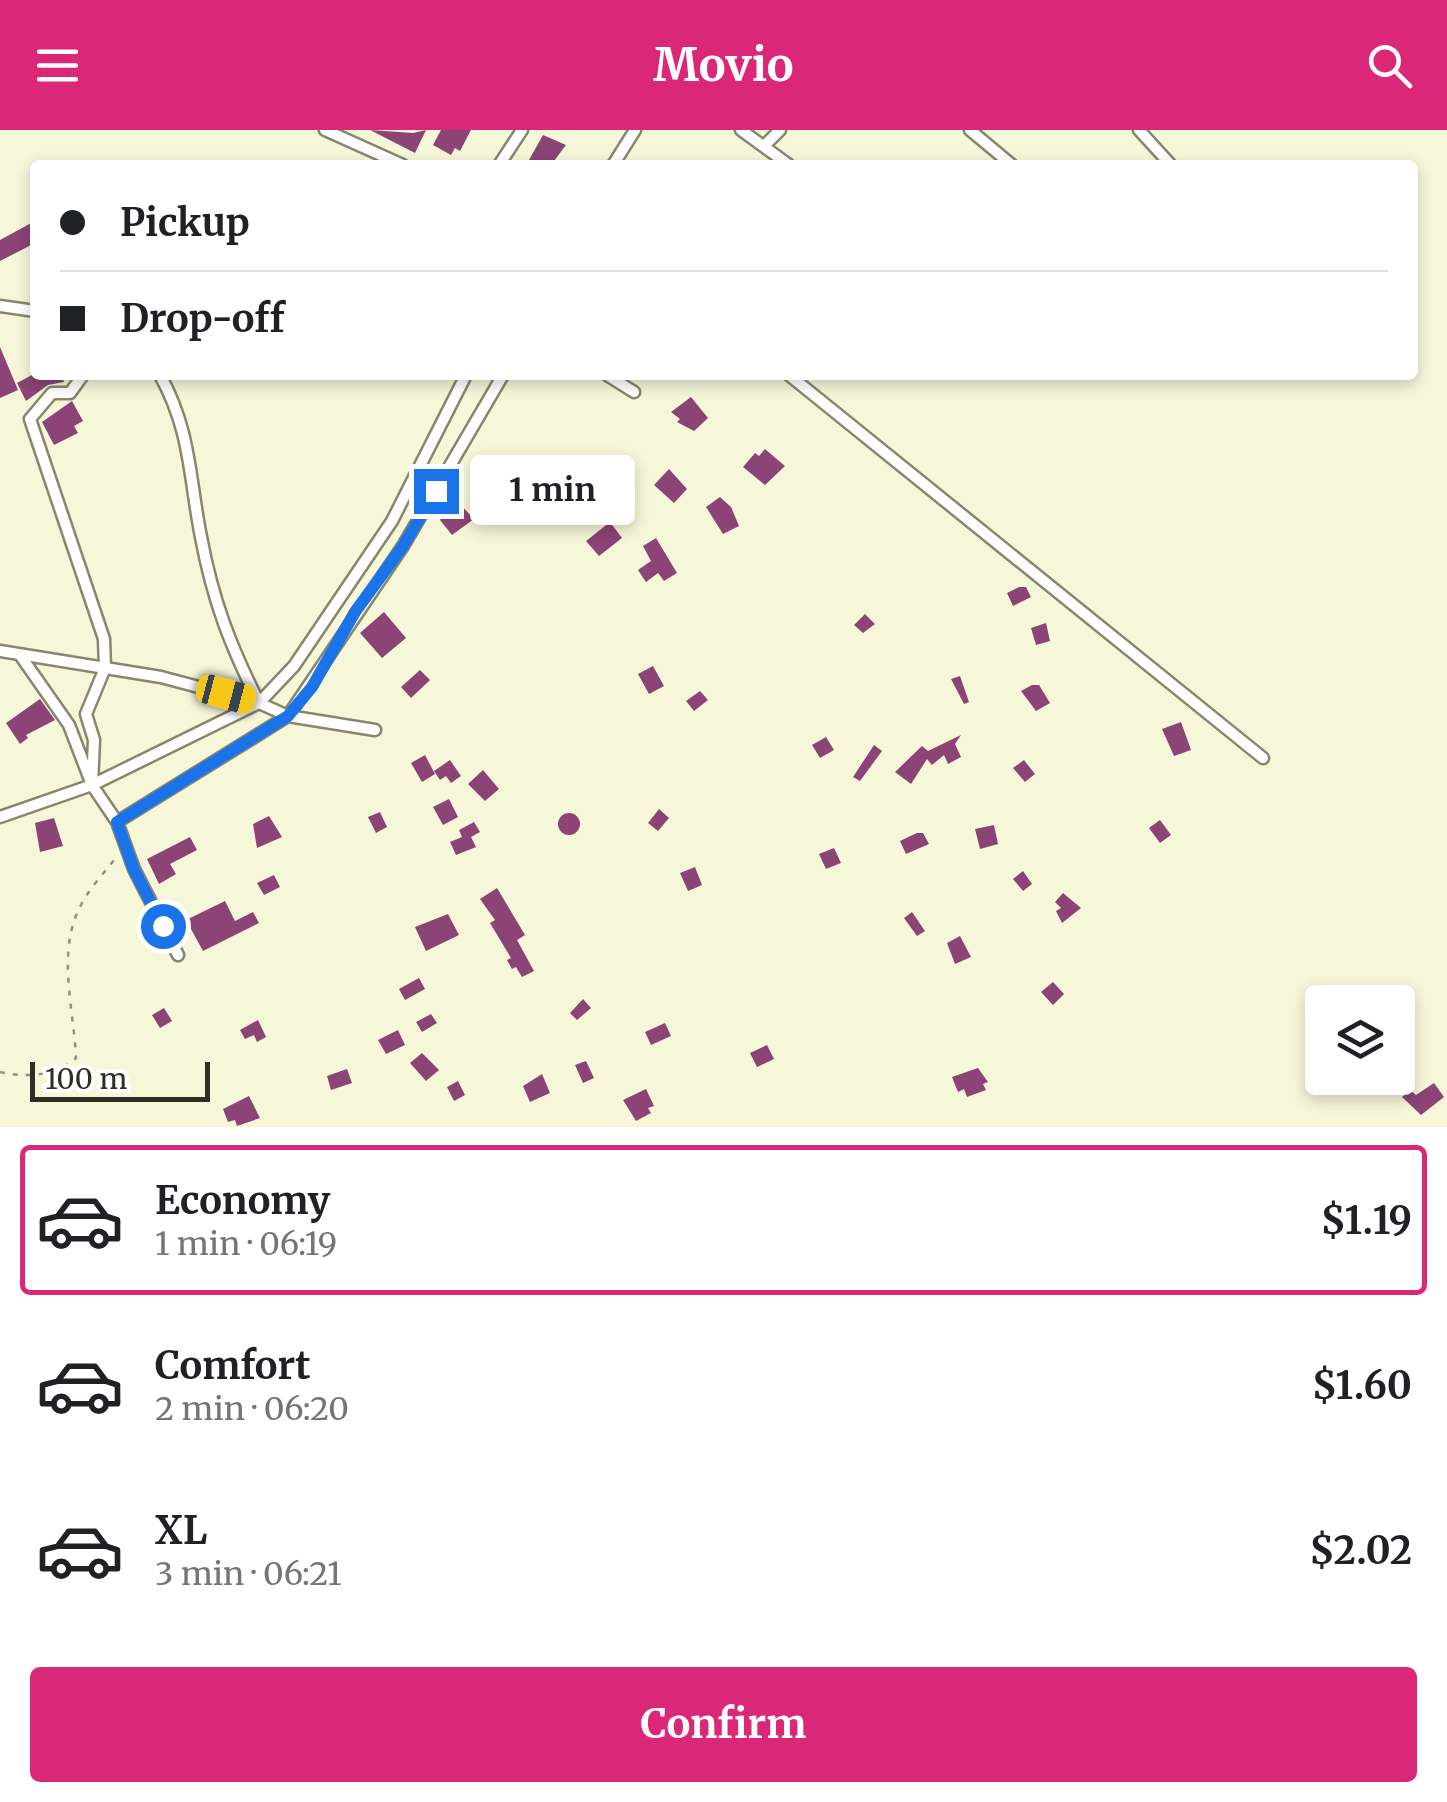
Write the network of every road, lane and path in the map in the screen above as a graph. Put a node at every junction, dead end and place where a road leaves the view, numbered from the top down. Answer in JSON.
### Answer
{"nodes":[{"id":1,"x":324,"y":130,"type":"edge"},
{"id":2,"x":522,"y":130,"type":"edge"},
{"id":3,"x":634,"y":130,"type":"edge"},
{"id":4,"x":741,"y":130,"type":"edge"},
{"id":5,"x":780,"y":130,"type":"edge"},
{"id":6,"x":970,"y":130,"type":"edge"},
{"id":7,"x":1139,"y":130,"type":"edge"},
{"id":8,"x":764,"y":146,"type":"junction"},
{"id":9,"x":393,"y":160,"type":"edge"},
{"id":10,"x":502,"y":160,"type":"edge"},
{"id":11,"x":616,"y":160,"type":"edge"},
{"id":12,"x":782,"y":160,"type":"edge"},
{"id":13,"x":1006,"y":160,"type":"edge"},
{"id":14,"x":1167,"y":160,"type":"edge"},
{"id":15,"x":0,"y":306,"type":"edge"},
{"id":16,"x":30,"y":310,"type":"edge"},
{"id":17,"x":79,"y":380,"type":"edge"},
{"id":18,"x":163,"y":380,"type":"edge"},
{"id":19,"x":463,"y":380,"type":"edge"},
{"id":20,"x":501,"y":380,"type":"edge"},
{"id":21,"x":615,"y":380,"type":"edge"},
{"id":22,"x":795,"y":380,"type":"edge"},
{"id":23,"x":634,"y":392,"type":"dead end"},
{"id":24,"x":0,"y":651,"type":"edge"},
{"id":25,"x":20,"y":654,"type":"junction"},
{"id":26,"x":105,"y":668,"type":"junction"},
{"id":27,"x":259,"y":703,"type":"junction"},
{"id":28,"x":288,"y":716,"type":"junction"},
{"id":29,"x":374,"y":730,"type":"dead end"},
{"id":30,"x":1262,"y":758,"type":"dead end"},
{"id":31,"x":92,"y":784,"type":"junction"},
{"id":32,"x":0,"y":817,"type":"edge"},
{"id":33,"x":117,"y":822,"type":"junction"},
{"id":34,"x":125,"y":845,"type":"junction"},
{"id":35,"x":178,"y":955,"type":"dead end"},
{"id":36,"x":0,"y":1072,"type":"edge"}],
"edges":[{"from":1,"to":9,"type":"street"},
{"from":2,"to":10,"type":"street"},
{"from":3,"to":11,"type":"street"},
{"from":4,"to":8,"type":"street"},
{"from":5,"to":8,"type":"street"},
{"from":6,"to":13,"type":"street"},
{"from":7,"to":14,"type":"street"},
{"from":8,"to":12,"type":"street"},
{"from":15,"to":16,"type":"street"},
{"from":17,"to":26,"type":"street"},
{"from":18,"to":27,"type":"street"},
{"from":19,"to":27,"type":"street"},
{"from":20,"to":28,"type":"street"},
{"from":21,"to":23,"type":"street"},
{"from":22,"to":30,"type":"street"},
{"from":24,"to":25,"type":"street"},
{"from":25,"to":26,"type":"street"},
{"from":25,"to":31,"type":"street"},
{"from":26,"to":27,"type":"street"},
{"from":26,"to":31,"type":"street"},
{"from":27,"to":28,"type":"street"},
{"from":27,"to":31,"type":"street"},
{"from":28,"to":29,"type":"street"},
{"from":28,"to":33,"type":"street"},
{"from":31,"to":32,"type":"street"},
{"from":31,"to":33,"type":"street"},
{"from":33,"to":34,"type":"street"},
{"from":34,"to":35,"type":"street"},
{"from":34,"to":36,"type":"path"}]}
